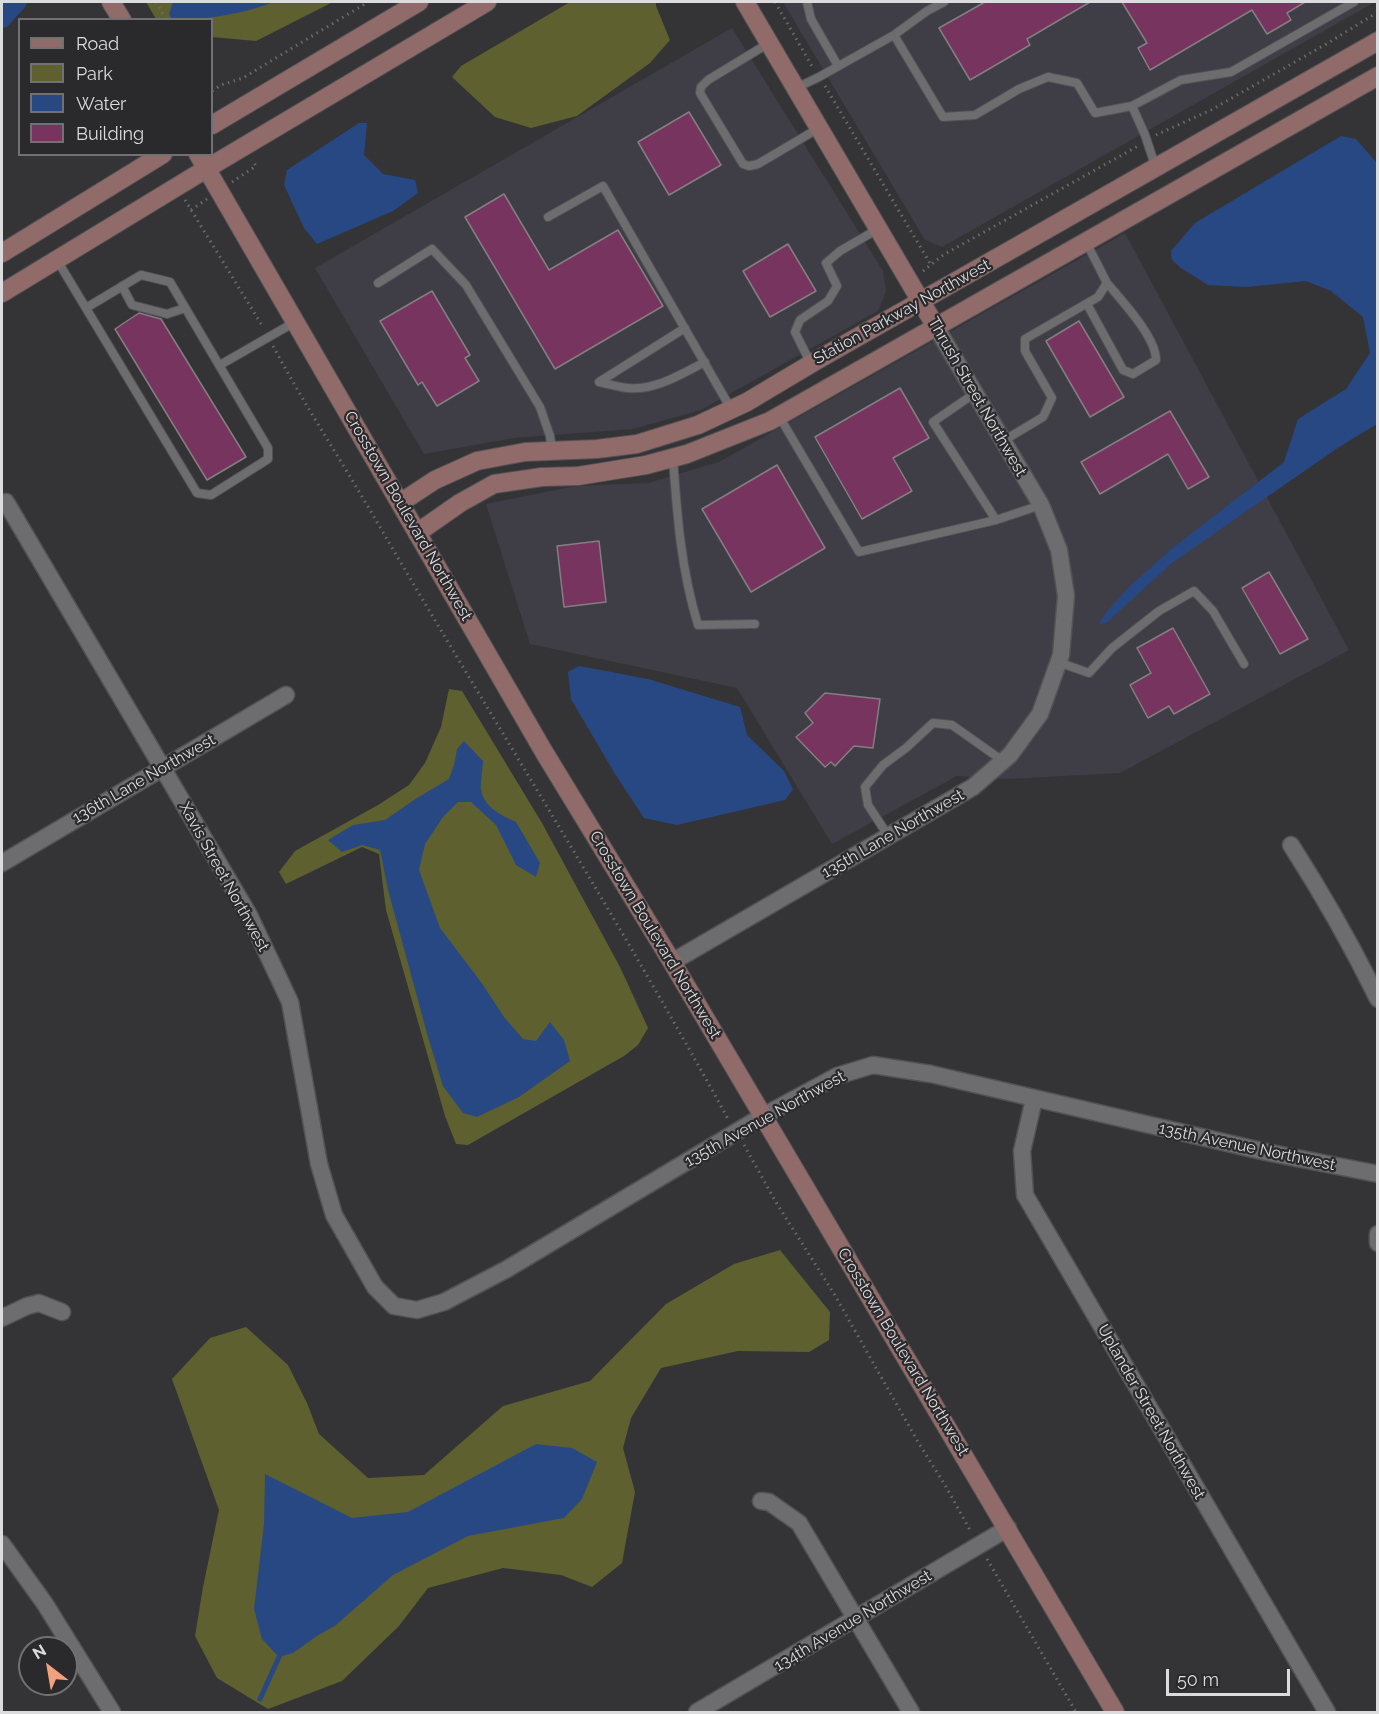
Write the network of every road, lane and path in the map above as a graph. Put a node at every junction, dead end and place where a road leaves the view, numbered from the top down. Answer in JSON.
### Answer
{"nodes":[{"id":1,"x":111,"y":2,"type":"edge"},
{"id":2,"x":156,"y":2,"type":"edge"},
{"id":3,"x":368,"y":2,"type":"edge"},
{"id":4,"x":418,"y":2,"type":"edge"},
{"id":5,"x":487,"y":2,"type":"edge"},
{"id":6,"x":745,"y":2,"type":"edge"},
{"id":7,"x":775,"y":2,"type":"edge"},
{"id":8,"x":807,"y":2,"type":"edge"},
{"id":9,"x":921,"y":2,"type":"edge"},
{"id":10,"x":944,"y":2,"type":"edge"},
{"id":11,"x":1354,"y":2,"type":"edge"},
{"id":12,"x":927,"y":11,"type":"junction"},
{"id":13,"x":121,"y":18,"type":"edge"},
{"id":14,"x":165,"y":18,"type":"edge"},
{"id":15,"x":894,"y":35,"type":"junction"},
{"id":16,"x":1377,"y":42,"type":"edge"},
{"id":17,"x":769,"y":43,"type":"junction"},
{"id":18,"x":838,"y":66,"type":"junction"},
{"id":19,"x":1377,"y":76,"type":"edge"},
{"id":20,"x":819,"y":77,"type":"junction"},
{"id":21,"x":796,"y":88,"type":"junction"},
{"id":22,"x":213,"y":90,"type":"edge"},
{"id":23,"x":1132,"y":106,"type":"junction"},
{"id":24,"x":213,"y":124,"type":"edge"},
{"id":25,"x":819,"y":128,"type":"junction"},
{"id":26,"x":213,"y":155,"type":"edge"},
{"id":27,"x":161,"y":156,"type":"edge"},
{"id":28,"x":202,"y":161,"type":"edge"},
{"id":29,"x":1156,"y":168,"type":"junction"},
{"id":30,"x":191,"y":210,"type":"dead end"},
{"id":31,"x":548,"y":217,"type":"dead end"},
{"id":32,"x":879,"y":229,"type":"junction"},
{"id":33,"x":1086,"y":242,"type":"junction"},
{"id":34,"x":2,"y":253,"type":"edge"},
{"id":35,"x":57,"y":260,"type":"junction"},
{"id":36,"x":931,"y":265,"type":"dead end"},
{"id":37,"x":378,"y":283,"type":"dead end"},
{"id":38,"x":1107,"y":283,"type":"junction"},
{"id":39,"x":122,"y":286,"type":"junction"},
{"id":40,"x":2,"y":293,"type":"edge"},
{"id":41,"x":921,"y":302,"type":"junction"},
{"id":42,"x":1087,"y":304,"type":"junction"},
{"id":43,"x":86,"y":308,"type":"junction"},
{"id":44,"x":185,"y":308,"type":"junction"},
{"id":45,"x":295,"y":322,"type":"junction"},
{"id":46,"x":936,"y":327,"type":"junction"},
{"id":47,"x":685,"y":328,"type":"junction"},
{"id":48,"x":268,"y":337,"type":"junction"},
{"id":49,"x":705,"y":362,"type":"junction"},
{"id":50,"x":811,"y":364,"type":"junction"},
{"id":51,"x":220,"y":365,"type":"junction"},
{"id":52,"x":975,"y":393,"type":"junction"},
{"id":53,"x":731,"y":410,"type":"junction"},
{"id":54,"x":779,"y":416,"type":"junction"},
{"id":55,"x":741,"y":432,"type":"junction"},
{"id":56,"x":1003,"y":441,"type":"junction"},
{"id":57,"x":552,"y":450,"type":"junction"},
{"id":58,"x":673,"y":458,"type":"junction"},
{"id":59,"x":555,"y":476,"type":"junction"},
{"id":60,"x":6,"y":502,"type":"dead end"},
{"id":61,"x":400,"y":503,"type":"junction"},
{"id":62,"x":1041,"y":505,"type":"junction"},
{"id":63,"x":996,"y":520,"type":"junction"},
{"id":64,"x":417,"y":533,"type":"junction"},
{"id":65,"x":755,"y":624,"type":"dead end"},
{"id":66,"x":1060,"y":658,"type":"junction"},
{"id":67,"x":1244,"y":664,"type":"dead end"},
{"id":68,"x":286,"y":695,"type":"dead end"},
{"id":69,"x":1003,"y":761,"type":"junction"},
{"id":70,"x":163,"y":768,"type":"junction"},
{"id":71,"x":890,"y":837,"type":"junction"},
{"id":72,"x":1292,"y":845,"type":"dead end"},
{"id":73,"x":2,"y":863,"type":"edge"},
{"id":74,"x":672,"y":962,"type":"junction"},
{"id":75,"x":1377,"y":999,"type":"edge"},
{"id":76,"x":1034,"y":1099,"type":"junction"},
{"id":77,"x":763,"y":1116,"type":"junction"},
{"id":78,"x":736,"y":1133,"type":"junction"},
{"id":79,"x":1377,"y":1174,"type":"edge"},
{"id":80,"x":1377,"y":1234,"type":"edge"},
{"id":81,"x":1377,"y":1243,"type":"edge"},
{"id":82,"x":394,"y":1306,"type":"joint"},
{"id":83,"x":62,"y":1312,"type":"dead end"},
{"id":84,"x":2,"y":1318,"type":"edge"},
{"id":85,"x":761,"y":1501,"type":"dead end"},
{"id":86,"x":1008,"y":1528,"type":"junction"},
{"id":87,"x":2,"y":1544,"type":"edge"},
{"id":88,"x":979,"y":1546,"type":"junction"},
{"id":89,"x":855,"y":1619,"type":"junction"},
{"id":90,"x":112,"y":1713,"type":"edge"},
{"id":91,"x":697,"y":1713,"type":"edge"},
{"id":92,"x":911,"y":1713,"type":"edge"},
{"id":93,"x":1076,"y":1713,"type":"edge"},
{"id":94,"x":1115,"y":1713,"type":"edge"},
{"id":95,"x":1327,"y":1713,"type":"edge"}],
"edges":[{"from":1,"to":13,"type":"street"},
{"from":2,"to":14,"type":"path"},
{"from":3,"to":22,"type":"path"},
{"from":4,"to":24,"type":"street"},
{"from":5,"to":26,"type":"street"},
{"from":6,"to":17,"type":"street","name":"Thrush Street Northwest"},
{"from":7,"to":20,"type":"path"},
{"from":8,"to":18,"type":"lane"},
{"from":9,"to":12,"type":"lane"},
{"from":10,"to":12,"type":"lane"},
{"from":11,"to":23,"type":"lane"},
{"from":12,"to":15,"type":"lane"},
{"from":15,"to":18,"type":"lane"},
{"from":15,"to":23,"type":"lane"},
{"from":16,"to":29,"type":"street","name":"Station Parkway Northwest"},
{"from":17,"to":21,"type":"street","name":"Thrush Street Northwest"},
{"from":17,"to":25,"type":"lane"},
{"from":18,"to":20,"type":"lane"},
{"from":19,"to":33,"type":"street","name":"Station Parkway Northwest"},
{"from":20,"to":21,"type":"lane"},
{"from":20,"to":36,"type":"path"},
{"from":21,"to":25,"type":"street","name":"Thrush Street Northwest"},
{"from":23,"to":29,"type":"lane"},
{"from":25,"to":32,"type":"street","name":"Thrush Street Northwest"},
{"from":27,"to":34,"type":"street"},
{"from":28,"to":35,"type":"street"},
{"from":28,"to":45,"type":"street","name":"Crosstown Boulevard Northwest"},
{"from":29,"to":41,"type":"street","name":"Station Parkway Northwest"},
{"from":30,"to":48,"type":"path"},
{"from":31,"to":47,"type":"lane"},
{"from":32,"to":41,"type":"street","name":"Thrush Street Northwest"},
{"from":32,"to":50,"type":"lane"},
{"from":33,"to":38,"type":"lane"},
{"from":33,"to":46,"type":"street","name":"Station Parkway Northwest"},
{"from":35,"to":40,"type":"street"},
{"from":35,"to":43,"type":"lane"},
{"from":37,"to":57,"type":"lane"},
{"from":38,"to":42,"type":"lane"},
{"from":38,"to":42,"type":"lane"},
{"from":39,"to":43,"type":"lane"},
{"from":39,"to":44,"type":"lane"},
{"from":39,"to":44,"type":"lane"},
{"from":41,"to":46,"type":"street","name":"Thrush Street Northwest"},
{"from":41,"to":50,"type":"street","name":"Station Parkway Northwest"},
{"from":42,"to":56,"type":"lane"},
{"from":43,"to":51,"type":"lane"},
{"from":44,"to":51,"type":"lane"},
{"from":45,"to":48,"type":"lane"},
{"from":45,"to":61,"type":"street","name":"Crosstown Boulevard Northwest"},
{"from":46,"to":52,"type":"street","name":"Thrush Street Northwest"},
{"from":46,"to":54,"type":"street","name":"Station Parkway Northwest"},
{"from":47,"to":49,"type":"lane"},
{"from":47,"to":49,"type":"lane"},
{"from":48,"to":51,"type":"lane"},
{"from":48,"to":78,"type":"path"},
{"from":49,"to":53,"type":"lane"},
{"from":50,"to":53,"type":"street","name":"Station Parkway Northwest"},
{"from":52,"to":56,"type":"street","name":"Thrush Street Northwest"},
{"from":52,"to":63,"type":"lane"},
{"from":53,"to":55,"type":"street"},
{"from":53,"to":57,"type":"street","name":"Station Parkway Northwest"},
{"from":54,"to":55,"type":"street","name":"Station Parkway Northwest"},
{"from":54,"to":63,"type":"lane"},
{"from":55,"to":58,"type":"street","name":"Station Parkway Northwest"},
{"from":56,"to":62,"type":"street","name":"Thrush Street Northwest"},
{"from":57,"to":59,"type":"street"},
{"from":57,"to":61,"type":"street","name":"Station Parkway Northwest"},
{"from":58,"to":59,"type":"street","name":"Station Parkway Northwest"},
{"from":58,"to":65,"type":"lane"},
{"from":59,"to":64,"type":"street","name":"Station Parkway Northwest"},
{"from":60,"to":70,"type":"street","name":"Xavis Street Northwest"},
{"from":61,"to":64,"type":"street","name":"Crosstown Boulevard Northwest"},
{"from":62,"to":63,"type":"lane"},
{"from":62,"to":66,"type":"street","name":"Thrush Street Northwest"},
{"from":64,"to":74,"type":"street","name":"Crosstown Boulevard Northwest"},
{"from":66,"to":67,"type":"lane"},
{"from":66,"to":69,"type":"street","name":"135th Lane Northwest"},
{"from":68,"to":70,"type":"street","name":"136th Lane Northwest"},
{"from":69,"to":71,"type":"street","name":"135th Lane Northwest"},
{"from":69,"to":71,"type":"lane"},
{"from":70,"to":73,"type":"street","name":"136th Lane Northwest"},
{"from":70,"to":82,"type":"street","name":"Xavis Street Northwest"},
{"from":71,"to":74,"type":"street","name":"135th Lane Northwest"},
{"from":72,"to":75,"type":"street"},
{"from":74,"to":77,"type":"street","name":"Crosstown Boulevard Northwest"},
{"from":76,"to":77,"type":"street","name":"135th Avenue Northwest"},
{"from":76,"to":79,"type":"street","name":"135th Avenue Northwest"},
{"from":76,"to":95,"type":"street","name":"Uplander Street Northwest"},
{"from":77,"to":78,"type":"street","name":"135th Avenue Northwest"},
{"from":77,"to":86,"type":"street","name":"Crosstown Boulevard Northwest"},
{"from":78,"to":82,"type":"street","name":"135th Avenue Northwest"},
{"from":78,"to":88,"type":"path"},
{"from":80,"to":81,"type":"street"},
{"from":83,"to":84,"type":"street"},
{"from":85,"to":89,"type":"street"},
{"from":86,"to":88,"type":"street","name":"134th Avenue Northwest"},
{"from":86,"to":94,"type":"street","name":"Crosstown Boulevard Northwest"},
{"from":87,"to":90,"type":"street"},
{"from":88,"to":89,"type":"street","name":"134th Avenue Northwest"},
{"from":88,"to":93,"type":"path"},
{"from":89,"to":91,"type":"street","name":"134th Avenue Northwest"},
{"from":89,"to":92,"type":"street"}]}
